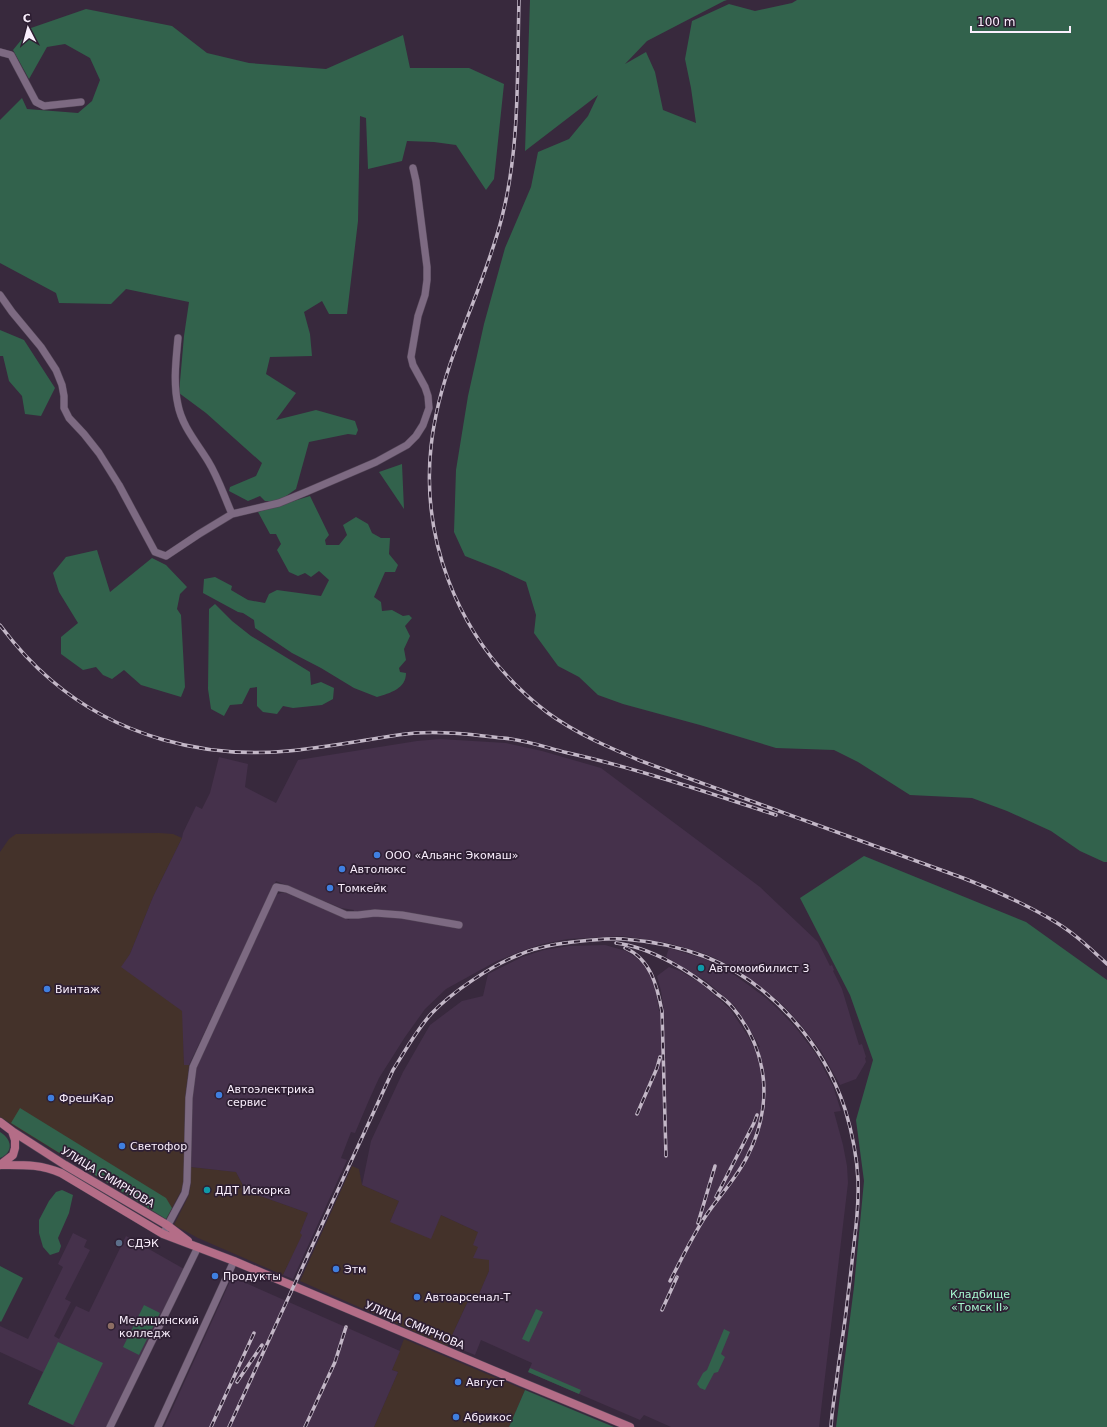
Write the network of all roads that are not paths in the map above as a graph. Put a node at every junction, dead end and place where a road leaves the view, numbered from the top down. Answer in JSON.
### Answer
{"nodes":[{"id":1,"x":0,"y":52,"type":"edge"},
{"id":2,"x":81,"y":102,"type":"dead end"},
{"id":3,"x":413,"y":168,"type":"dead end"},
{"id":4,"x":0,"y":295,"type":"edge"},
{"id":5,"x":178,"y":338,"type":"dead end"},
{"id":6,"x":232,"y":514,"type":"junction"},
{"id":7,"x":459,"y":925,"type":"dead end"},
{"id":8,"x":0,"y":1122,"type":"edge"},
{"id":9,"x":12,"y":1130,"type":"junction"},
{"id":10,"x":0,"y":1165,"type":"edge"},
{"id":11,"x":168,"y":1225,"type":"junction"},
{"id":12,"x":163,"y":1234,"type":"junction"},
{"id":13,"x":195,"y":1245,"type":"junction"},
{"id":14,"x":234,"y":1261,"type":"junction"},
{"id":15,"x":110,"y":1427,"type":"edge"},
{"id":16,"x":158,"y":1427,"type":"edge"},
{"id":17,"x":630,"y":1427,"type":"edge"}],
"edges":[{"from":1,"to":2,"type":"street"},
{"from":3,"to":6,"type":"street"},
{"from":4,"to":6,"type":"street"},
{"from":5,"to":6,"type":"street"},
{"from":7,"to":11,"type":"street"},
{"from":8,"to":9,"type":"main road","name":"УЛИЦА СМИРНОВА"},
{"from":9,"to":10,"type":"main road"},
{"from":9,"to":11,"type":"main road","name":"УЛИЦА СМИРНОВА"},
{"from":10,"to":12,"type":"main road","name":"УЛИЦА СМИРНОВА"},
{"from":11,"to":12,"type":"street"},
{"from":11,"to":13,"type":"main road","name":"УЛИЦА СМИРНОВА"},
{"from":12,"to":13,"type":"main road","name":"УЛИЦА СМИРНОВА"},
{"from":13,"to":14,"type":"main road","name":"УЛИЦА СМИРНОВА"},
{"from":13,"to":15,"type":"street"},
{"from":14,"to":16,"type":"street"},
{"from":14,"to":17,"type":"main road","name":"УЛИЦА СМИРНОВА"}]}
